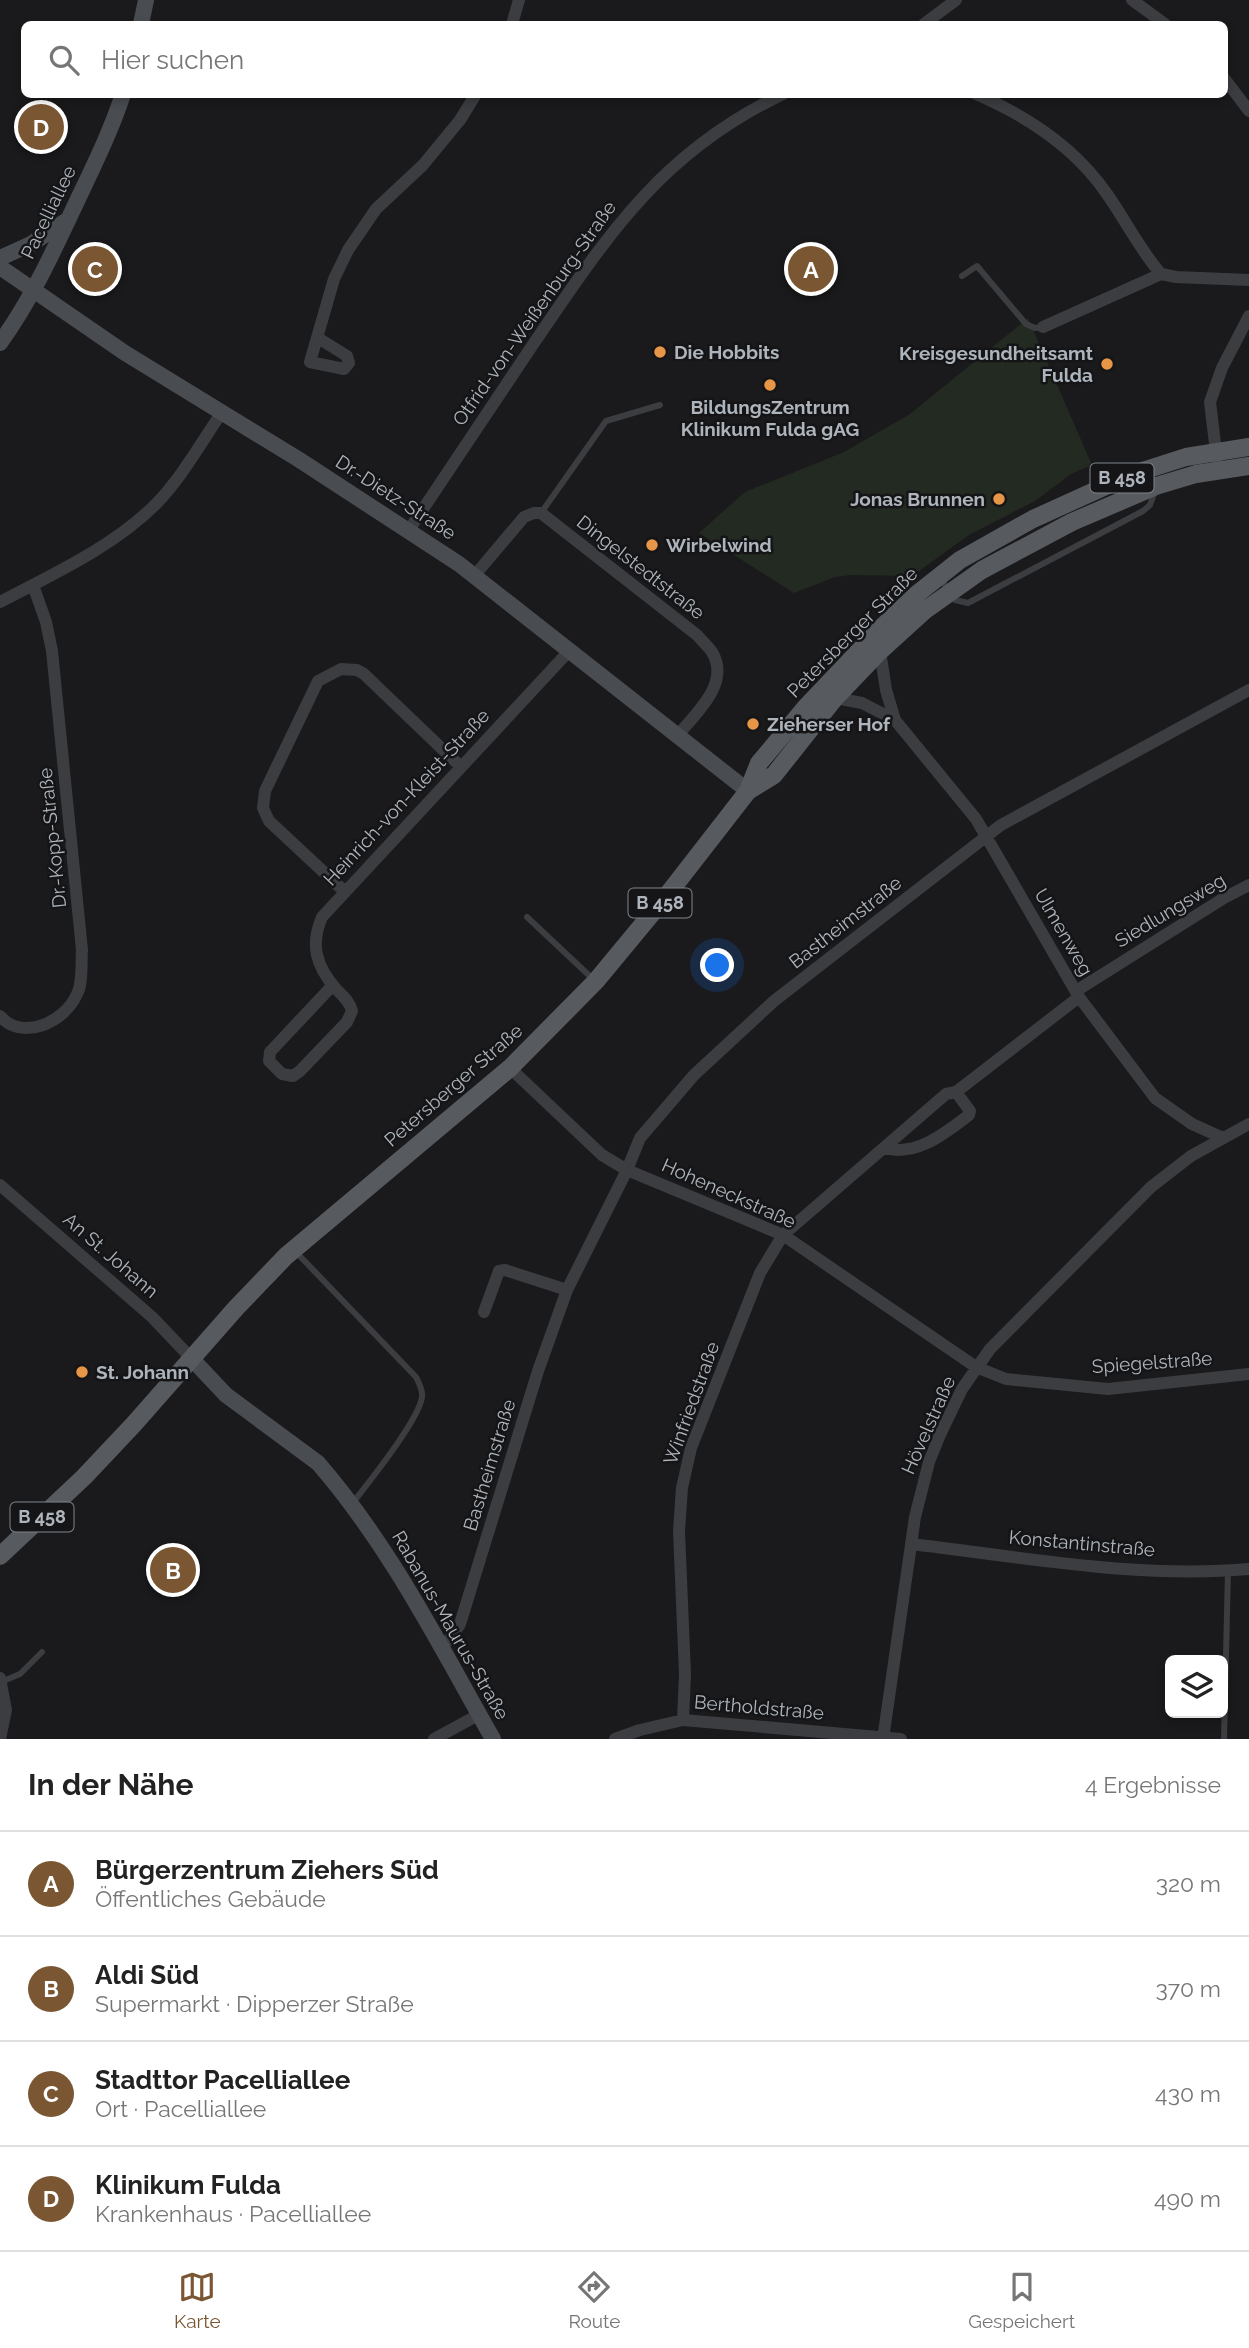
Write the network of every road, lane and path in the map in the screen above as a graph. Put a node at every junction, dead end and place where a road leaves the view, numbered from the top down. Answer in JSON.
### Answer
{"nodes":[{"id":1,"x":146,"y":0,"type":"edge"},
{"id":2,"x":519,"y":0,"type":"edge"},
{"id":3,"x":956,"y":0,"type":"edge"},
{"id":4,"x":1132,"y":0,"type":"edge"},
{"id":5,"x":142,"y":21,"type":"edge"},
{"id":6,"x":513,"y":21,"type":"edge"},
{"id":7,"x":928,"y":21,"type":"edge"},
{"id":8,"x":1161,"y":21,"type":"edge"},
{"id":9,"x":1228,"y":82,"type":"edge"},
{"id":10,"x":122,"y":98,"type":"edge"},
{"id":11,"x":474,"y":98,"type":"edge"},
{"id":12,"x":775,"y":98,"type":"edge"},
{"id":13,"x":985,"y":98,"type":"edge"},
{"id":14,"x":1247,"y":103,"type":"edge"},
{"id":15,"x":68,"y":219,"type":"junction"},
{"id":16,"x":0,"y":258,"type":"edge"},
{"id":17,"x":0,"y":267,"type":"edge"},
{"id":18,"x":1161,"y":274,"type":"junction"},
{"id":19,"x":962,"y":275,"type":"dead end"},
{"id":20,"x":1249,"y":279,"type":"edge"},
{"id":21,"x":33,"y":290,"type":"junction"},
{"id":22,"x":1249,"y":316,"type":"edge"},
{"id":23,"x":1043,"y":327,"type":"joint"},
{"id":24,"x":318,"y":338,"type":"dead end"},
{"id":25,"x":0,"y":342,"type":"edge"},
{"id":26,"x":660,"y":405,"type":"dead end"},
{"id":27,"x":222,"y":412,"type":"junction"},
{"id":28,"x":1249,"y":447,"type":"edge"},
{"id":29,"x":1216,"y":451,"type":"junction"},
{"id":30,"x":1249,"y":466,"type":"edge"},
{"id":31,"x":1219,"y":471,"type":"junction"},
{"id":32,"x":1156,"y":486,"type":"junction"},
{"id":33,"x":541,"y":513,"type":"junction"},
{"id":34,"x":409,"y":530,"type":"junction"},
{"id":35,"x":475,"y":575,"type":"junction"},
{"id":36,"x":938,"y":576,"type":"junction"},
{"id":37,"x":33,"y":585,"type":"junction"},
{"id":38,"x":949,"y":592,"type":"junction"},
{"id":39,"x":0,"y":602,"type":"edge"},
{"id":40,"x":569,"y":650,"type":"junction"},
{"id":41,"x":880,"y":651,"type":"junction"},
{"id":42,"x":1249,"y":690,"type":"edge"},
{"id":43,"x":835,"y":698,"type":"junction"},
{"id":44,"x":895,"y":720,"type":"junction"},
{"id":45,"x":678,"y":735,"type":"junction"},
{"id":46,"x":460,"y":766,"type":"junction"},
{"id":47,"x":748,"y":791,"type":"junction"},
{"id":48,"x":987,"y":836,"type":"junction"},
{"id":49,"x":1249,"y":885,"type":"edge"},
{"id":50,"x":344,"y":891,"type":"junction"},
{"id":51,"x":527,"y":917,"type":"dead end"},
{"id":52,"x":596,"y":981,"type":"junction"},
{"id":53,"x":333,"y":985,"type":"junction"},
{"id":54,"x":1077,"y":994,"type":"junction"},
{"id":55,"x":0,"y":1016,"type":"edge"},
{"id":56,"x":510,"y":1068,"type":"junction"},
{"id":57,"x":956,"y":1092,"type":"junction"},
{"id":58,"x":1249,"y":1124,"type":"edge"},
{"id":59,"x":1223,"y":1139,"type":"junction"},
{"id":60,"x":884,"y":1148,"type":"junction"},
{"id":61,"x":627,"y":1170,"type":"junction"},
{"id":62,"x":0,"y":1185,"type":"edge"},
{"id":63,"x":783,"y":1235,"type":"junction"},
{"id":64,"x":293,"y":1249,"type":"junction"},
{"id":65,"x":567,"y":1290,"type":"junction"},
{"id":66,"x":484,"y":1312,"type":"dead end"},
{"id":67,"x":192,"y":1359,"type":"junction"},
{"id":68,"x":976,"y":1367,"type":"junction"},
{"id":69,"x":1249,"y":1374,"type":"edge"},
{"id":70,"x":351,"y":1505,"type":"junction"},
{"id":71,"x":911,"y":1544,"type":"junction"},
{"id":72,"x":0,"y":1556,"type":"edge"},
{"id":73,"x":1249,"y":1569,"type":"edge"},
{"id":74,"x":1228,"y":1571,"type":"junction"},
{"id":75,"x":441,"y":1645,"type":"junction"},
{"id":76,"x":42,"y":1652,"type":"dead end"},
{"id":77,"x":1,"y":1680,"type":"edge"},
{"id":78,"x":480,"y":1714,"type":"junction"},
{"id":79,"x":683,"y":1720,"type":"junction"},
{"id":80,"x":883,"y":1738,"type":"edge"},
{"id":81,"x":0,"y":1739,"type":"edge"},
{"id":82,"x":434,"y":1739,"type":"edge"},
{"id":83,"x":494,"y":1739,"type":"edge"},
{"id":84,"x":615,"y":1739,"type":"edge"},
{"id":85,"x":901,"y":1739,"type":"edge"},
{"id":86,"x":1224,"y":1739,"type":"edge"}],
"edges":[{"from":1,"to":5,"type":"main road"},
{"from":2,"to":6,"type":"street"},
{"from":3,"to":7,"type":"street"},
{"from":4,"to":8,"type":"street"},
{"from":9,"to":14,"type":"street"},
{"from":10,"to":15,"type":"main road","name":"Pacelliallee"},
{"from":11,"to":24,"type":"street"},
{"from":12,"to":34,"type":"street","name":"Otfrid-von-Weißenburg-Straße"},
{"from":13,"to":18,"type":"street"},
{"from":15,"to":16,"type":"main road"},
{"from":15,"to":21,"type":"main road","name":"Pacelliallee"},
{"from":17,"to":21,"type":"main road","name":"Dr.-Dietz-Straße"},
{"from":18,"to":20,"type":"street"},
{"from":18,"to":23,"type":"street"},
{"from":19,"to":23,"type":"lane"},
{"from":21,"to":25,"type":"main road","name":"Pacelliallee"},
{"from":21,"to":27,"type":"main road","name":"Dr.-Dietz-Straße"},
{"from":22,"to":29,"type":"street"},
{"from":26,"to":33,"type":"lane"},
{"from":27,"to":34,"type":"main road","name":"Dr.-Dietz-Straße"},
{"from":27,"to":37,"type":"street"},
{"from":28,"to":29,"type":"main road","name":"Petersberger Straße","number":"B 458"},
{"from":29,"to":31,"type":"street"},
{"from":29,"to":36,"type":"main road","name":"Petersberger Straße","number":"B 458"},
{"from":30,"to":31,"type":"main road","name":"Petersberger Straße","number":"B 458"},
{"from":31,"to":32,"type":"main road","name":"Petersberger Straße","number":"B 458"},
{"from":32,"to":38,"type":"main road","name":"Petersberger Straße","number":"B 458"},
{"from":32,"to":38,"type":"lane"},
{"from":33,"to":35,"type":"street"},
{"from":33,"to":45,"type":"street","name":"Dingelstedtstraße"},
{"from":34,"to":35,"type":"main road","name":"Dr.-Dietz-Straße"},
{"from":35,"to":40,"type":"main road","name":"Dr.-Dietz-Straße"},
{"from":36,"to":38,"type":"lane"},
{"from":36,"to":47,"type":"main road","name":"Petersberger Straße","number":"B 458"},
{"from":37,"to":39,"type":"street"},
{"from":37,"to":55,"type":"street","name":"Dr.-Kopp-Straße"},
{"from":38,"to":41,"type":"main road","name":"Petersberger Straße","number":"B 458"},
{"from":40,"to":45,"type":"main road","name":"Dr.-Dietz-Straße"},
{"from":40,"to":46,"type":"street","name":"Heinrich-von-Kleist-Straße"},
{"from":41,"to":43,"type":"main road","name":"Petersberger Straße","number":"B 458"},
{"from":41,"to":44,"type":"street","name":"Ulmenweg"},
{"from":42,"to":48,"type":"street","name":"Bastheimstraße"},
{"from":43,"to":44,"type":"street","name":"Ulmenweg"},
{"from":43,"to":47,"type":"main road","name":"Petersberger Straße","number":"B 458"},
{"from":44,"to":48,"type":"street","name":"Ulmenweg"},
{"from":45,"to":47,"type":"main road","name":"Dr.-Dietz-Straße"},
{"from":46,"to":50,"type":"street","name":"Heinrich-von-Kleist-Straße"},
{"from":46,"to":50,"type":"street"},
{"from":47,"to":52,"type":"main road","name":"Petersberger Straße","number":"B 458"},
{"from":48,"to":54,"type":"street","name":"Ulmenweg"},
{"from":48,"to":61,"type":"street","name":"Bastheimstraße"},
{"from":49,"to":54,"type":"street","name":"Siedlungsweg"},
{"from":50,"to":53,"type":"street","name":"Heinrich-von-Kleist-Straße"},
{"from":51,"to":52,"type":"lane"},
{"from":52,"to":56,"type":"main road","name":"Petersberger Straße","number":"B 458"},
{"from":53,"to":53,"type":"street","name":"Heinrich-von-Kleist-Straße"},
{"from":54,"to":57,"type":"street","name":"Siedlungsweg"},
{"from":54,"to":59,"type":"street","name":"Ulmenweg"},
{"from":56,"to":61,"type":"street","name":"Hoheneckstraße"},
{"from":56,"to":64,"type":"main road","name":"Petersberger Straße","number":"B 458"},
{"from":57,"to":60,"type":"street","name":"Winfriedstraße"},
{"from":57,"to":60,"type":"street"},
{"from":58,"to":59,"type":"street","name":"Hövelstraße"},
{"from":59,"to":68,"type":"street","name":"Hövelstraße"},
{"from":60,"to":63,"type":"street","name":"Winfriedstraße"},
{"from":61,"to":63,"type":"street","name":"Hoheneckstraße"},
{"from":61,"to":65,"type":"street","name":"Bastheimstraße"},
{"from":62,"to":67,"type":"street","name":"An St. Johann"},
{"from":63,"to":68,"type":"street","name":"Hoheneckstraße"},
{"from":63,"to":79,"type":"street","name":"Winfriedstraße"},
{"from":64,"to":67,"type":"main road","name":"Petersberger Straße","number":"B 458"},
{"from":64,"to":70,"type":"lane"},
{"from":65,"to":66,"type":"street"},
{"from":65,"to":75,"type":"street","name":"Bastheimstraße"},
{"from":67,"to":70,"type":"main road","name":"Rabanus-Maurus-Straße"},
{"from":67,"to":72,"type":"main road","number":"B 458"},
{"from":68,"to":69,"type":"street","name":"Spiegelstraße"},
{"from":68,"to":71,"type":"street","name":"Hövelstraße"},
{"from":70,"to":75,"type":"main road","name":"Rabanus-Maurus-Straße"},
{"from":71,"to":74,"type":"street","name":"Konstantinstraße"},
{"from":71,"to":80,"type":"street","name":"Hövelstraße"},
{"from":73,"to":74,"type":"street","name":"Konstantinstraße"},
{"from":74,"to":86,"type":"lane"},
{"from":75,"to":78,"type":"main road","name":"Rabanus-Maurus-Straße"},
{"from":76,"to":77,"type":"lane"},
{"from":77,"to":81,"type":"street"},
{"from":78,"to":82,"type":"street"},
{"from":78,"to":83,"type":"main road","name":"Rabanus-Maurus-Straße"},
{"from":79,"to":80,"type":"street","name":"Bertholdstraße"},
{"from":79,"to":84,"type":"street","name":"Bertholdstraße"},
{"from":80,"to":85,"type":"street","name":"Bertholdstraße"}]}
